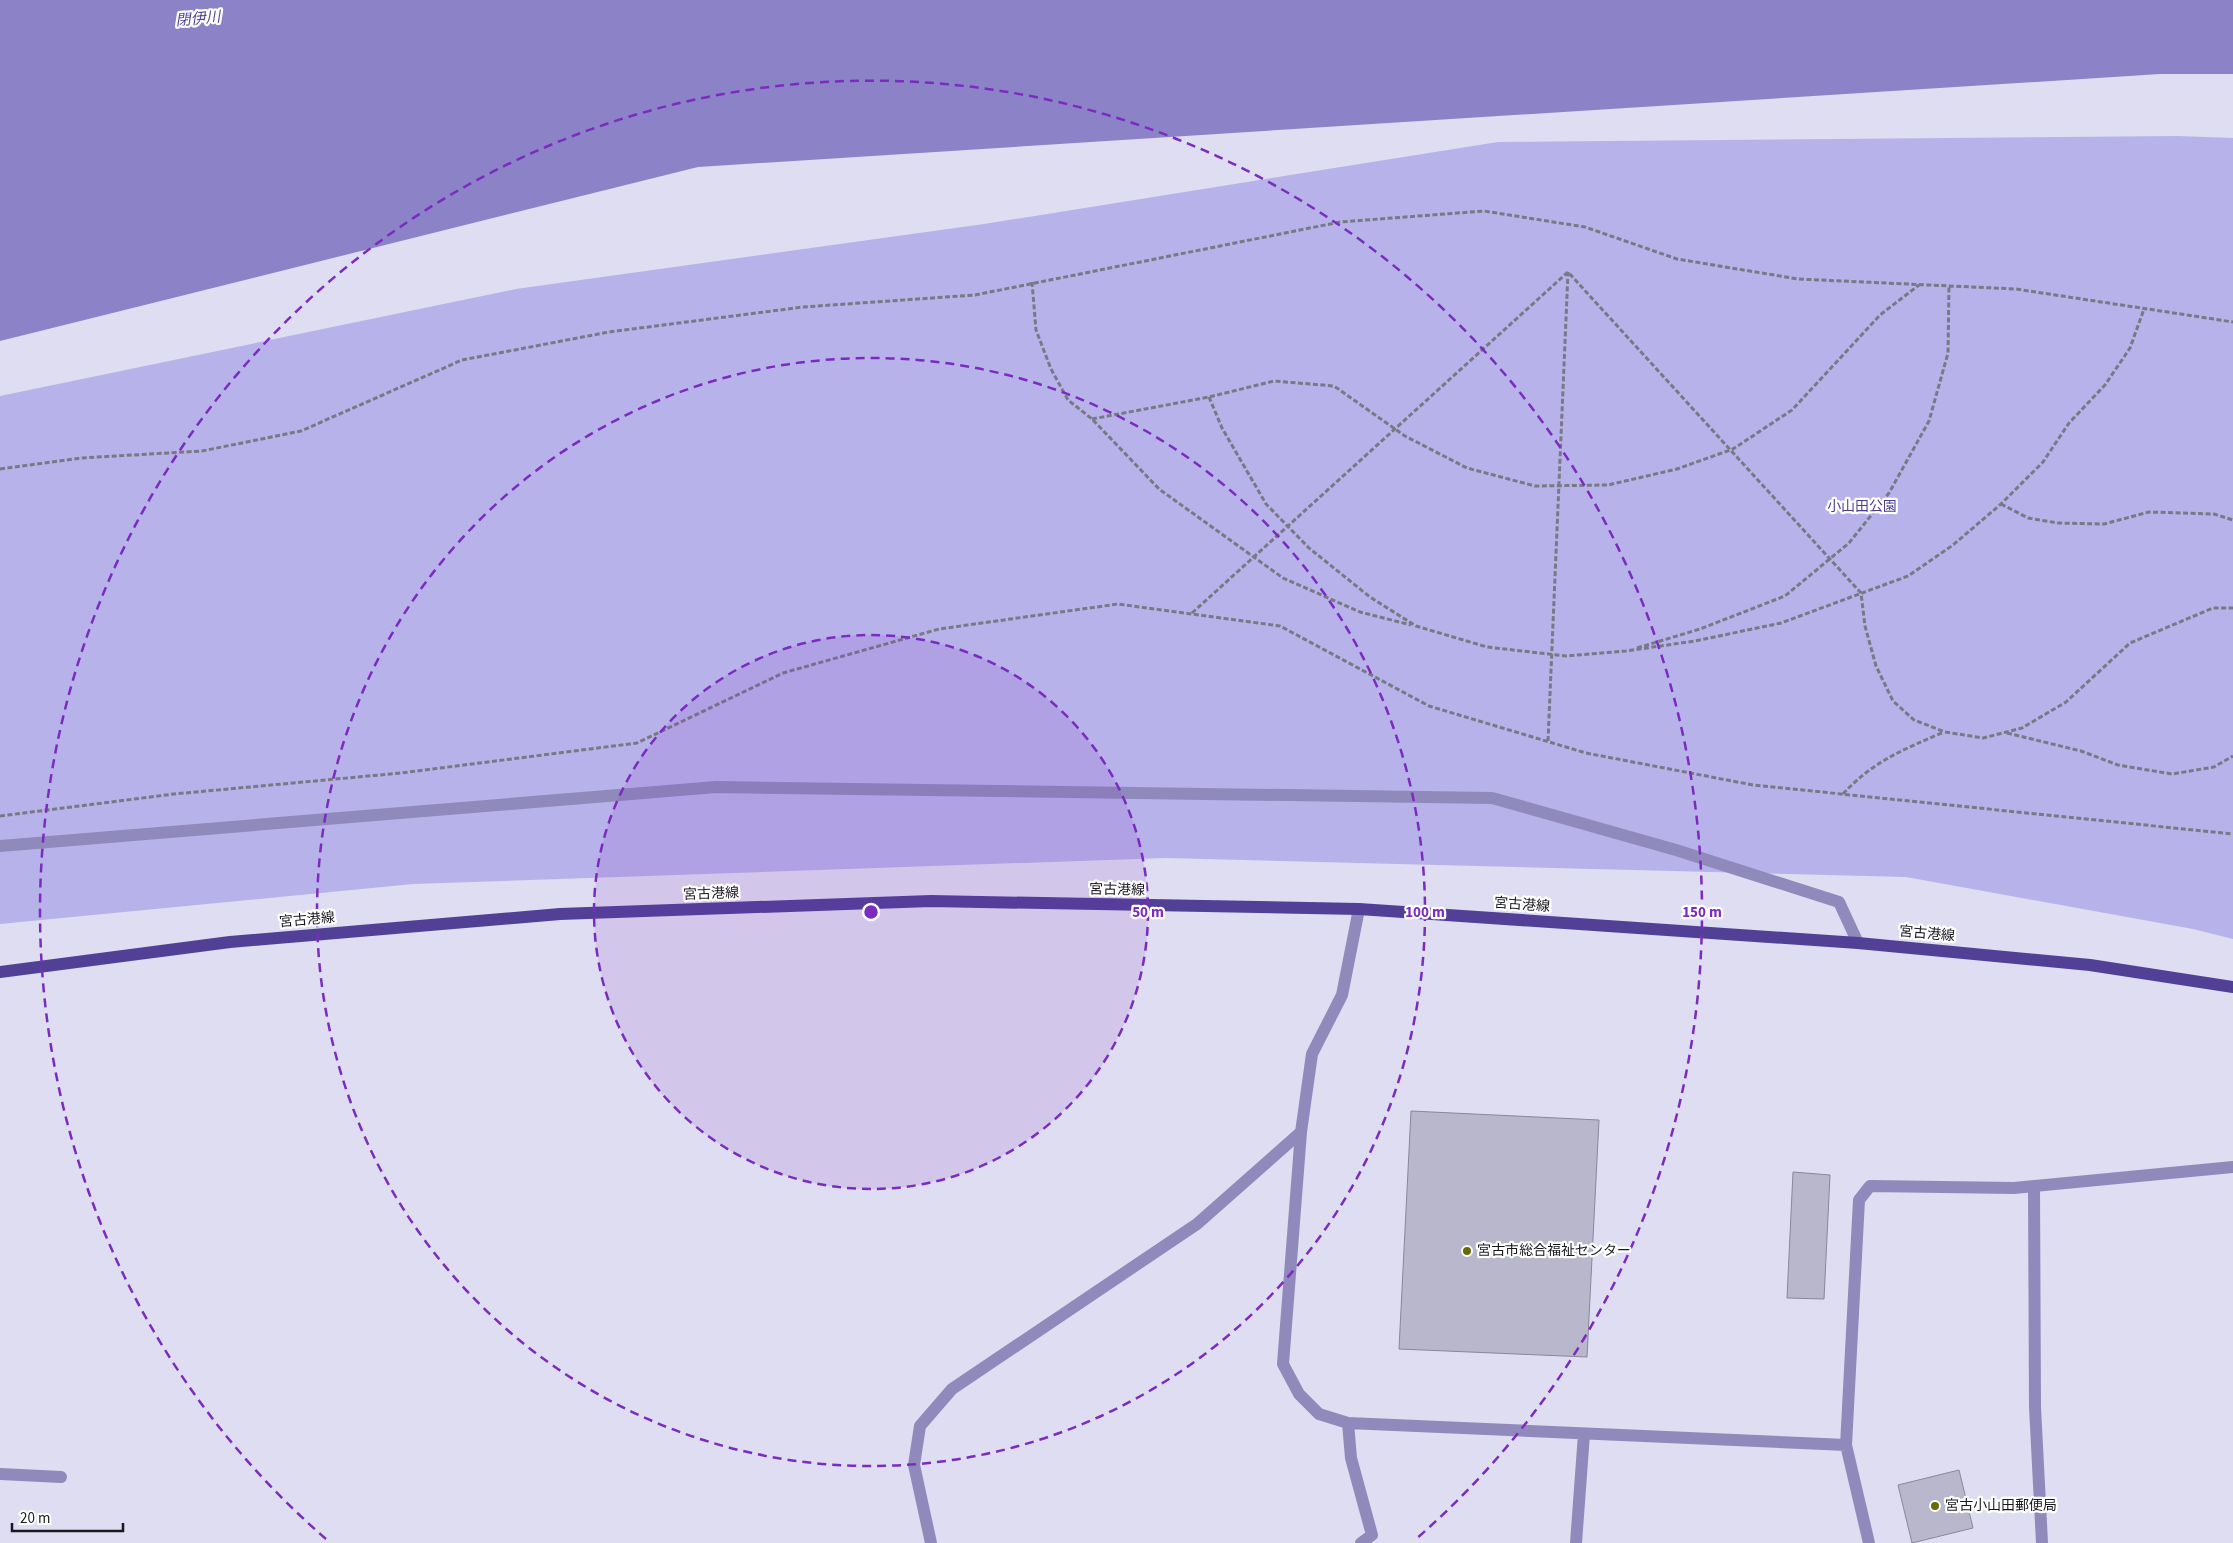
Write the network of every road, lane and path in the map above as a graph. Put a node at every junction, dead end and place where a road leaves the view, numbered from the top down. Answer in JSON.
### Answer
{"nodes":[{"id":1,"x":1568,"y":272,"type":"junction"},
{"id":2,"x":1032,"y":282,"type":"junction"},
{"id":3,"x":1920,"y":284,"type":"junction"},
{"id":4,"x":1949,"y":286,"type":"junction"},
{"id":5,"x":2144,"y":308,"type":"junction"},
{"id":6,"x":2233,"y":322,"type":"edge"},
{"id":7,"x":1209,"y":397,"type":"junction"},
{"id":8,"x":1092,"y":419,"type":"junction"},
{"id":9,"x":1395,"y":429,"type":"junction"},
{"id":10,"x":1730,"y":450,"type":"junction"},
{"id":11,"x":0,"y":469,"type":"edge"},
{"id":12,"x":1559,"y":486,"type":"junction"},
{"id":13,"x":2001,"y":504,"type":"junction"},
{"id":14,"x":2233,"y":520,"type":"edge"},
{"id":15,"x":1288,"y":526,"type":"junction"},
{"id":16,"x":1254,"y":558,"type":"junction"},
{"id":17,"x":1829,"y":559,"type":"junction"},
{"id":18,"x":1860,"y":593,"type":"junction"},
{"id":19,"x":2233,"y":608,"type":"edge"},
{"id":20,"x":1192,"y":614,"type":"junction"},
{"id":21,"x":1416,"y":626,"type":"junction"},
{"id":22,"x":1626,"y":651,"type":"junction"},
{"id":23,"x":1552,"y":654,"type":"junction"},
{"id":24,"x":1945,"y":732,"type":"junction"},
{"id":25,"x":2006,"y":733,"type":"junction"},
{"id":26,"x":1548,"y":741,"type":"junction"},
{"id":27,"x":2233,"y":756,"type":"edge"},
{"id":28,"x":1843,"y":794,"type":"junction"},
{"id":29,"x":0,"y":816,"type":"edge"},
{"id":30,"x":2233,"y":834,"type":"edge"},
{"id":31,"x":0,"y":846,"type":"edge"},
{"id":32,"x":1358,"y":908,"type":"junction"},
{"id":33,"x":1858,"y":943,"type":"junction"},
{"id":34,"x":0,"y":972,"type":"edge"},
{"id":35,"x":2233,"y":987,"type":"edge"},
{"id":36,"x":1301,"y":1132,"type":"junction"},
{"id":37,"x":2233,"y":1167,"type":"edge"},
{"id":38,"x":2034,"y":1186,"type":"junction"},
{"id":39,"x":1348,"y":1423,"type":"junction"},
{"id":40,"x":1584,"y":1434,"type":"junction"},
{"id":41,"x":1846,"y":1445,"type":"junction"},
{"id":42,"x":0,"y":1474,"type":"edge"},
{"id":43,"x":61,"y":1477,"type":"dead end"},
{"id":44,"x":931,"y":1543,"type":"edge"},
{"id":45,"x":1361,"y":1543,"type":"edge"},
{"id":46,"x":1576,"y":1543,"type":"edge"},
{"id":47,"x":1869,"y":1543,"type":"edge"},
{"id":48,"x":2042,"y":1543,"type":"edge"}],
"edges":[{"from":1,"to":9,"type":"path"},
{"from":1,"to":10,"type":"path"},
{"from":1,"to":12,"type":"path"},
{"from":2,"to":3,"type":"path"},
{"from":2,"to":8,"type":"path"},
{"from":2,"to":11,"type":"path"},
{"from":3,"to":4,"type":"path"},
{"from":3,"to":10,"type":"path"},
{"from":4,"to":5,"type":"path"},
{"from":4,"to":17,"type":"path"},
{"from":5,"to":6,"type":"path"},
{"from":5,"to":13,"type":"path"},
{"from":7,"to":8,"type":"path"},
{"from":7,"to":9,"type":"path"},
{"from":7,"to":15,"type":"path"},
{"from":8,"to":16,"type":"path"},
{"from":9,"to":12,"type":"path"},
{"from":9,"to":15,"type":"path"},
{"from":10,"to":12,"type":"path"},
{"from":10,"to":17,"type":"path"},
{"from":12,"to":23,"type":"path"},
{"from":13,"to":14,"type":"path"},
{"from":13,"to":18,"type":"path"},
{"from":15,"to":16,"type":"path"},
{"from":15,"to":21,"type":"path"},
{"from":16,"to":20,"type":"path"},
{"from":16,"to":21,"type":"path"},
{"from":17,"to":18,"type":"path"},
{"from":17,"to":22,"type":"path"},
{"from":18,"to":22,"type":"path"},
{"from":18,"to":24,"type":"path"},
{"from":19,"to":25,"type":"path"},
{"from":20,"to":26,"type":"path"},
{"from":20,"to":29,"type":"path"},
{"from":21,"to":23,"type":"path"},
{"from":22,"to":23,"type":"path"},
{"from":23,"to":26,"type":"path"},
{"from":24,"to":25,"type":"path"},
{"from":24,"to":28,"type":"path"},
{"from":25,"to":27,"type":"path"},
{"from":26,"to":28,"type":"path"},
{"from":28,"to":30,"type":"path"},
{"from":31,"to":33,"type":"street"},
{"from":32,"to":33,"type":"main road","name":"宮古港線"},
{"from":32,"to":34,"type":"main road","name":"宮古港線"},
{"from":32,"to":36,"type":"street"},
{"from":33,"to":35,"type":"main road","name":"宮古港線"},
{"from":36,"to":39,"type":"street"},
{"from":36,"to":44,"type":"street"},
{"from":37,"to":38,"type":"street"},
{"from":38,"to":41,"type":"street"},
{"from":38,"to":48,"type":"street"},
{"from":39,"to":40,"type":"street"},
{"from":39,"to":45,"type":"street"},
{"from":40,"to":41,"type":"street"},
{"from":40,"to":46,"type":"street"},
{"from":41,"to":47,"type":"street"},
{"from":42,"to":43,"type":"street"}]}
